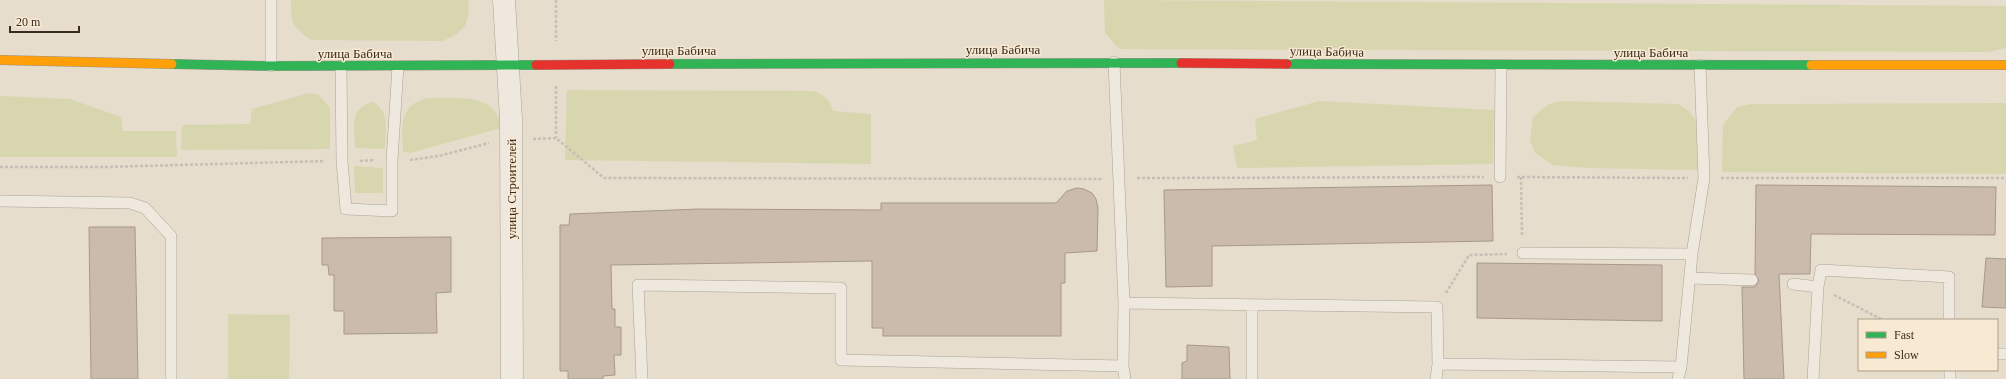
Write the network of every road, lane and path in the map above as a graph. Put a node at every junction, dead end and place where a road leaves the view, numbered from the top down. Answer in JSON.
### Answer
{"nodes":[{"id":1,"x":271,"y":0,"type":"edge"},
{"id":2,"x":504,"y":0,"type":"edge"},
{"id":3,"x":0,"y":60,"type":"edge"},
{"id":4,"x":1114,"y":62,"type":"junction"},
{"id":5,"x":508,"y":64,"type":"junction"},
{"id":6,"x":1501,"y":65,"type":"junction"},
{"id":7,"x":1700,"y":65,"type":"junction"},
{"id":8,"x":2006,"y":65,"type":"edge"},
{"id":9,"x":271,"y":66,"type":"junction"},
{"id":10,"x":341,"y":66,"type":"junction"},
{"id":11,"x":398,"y":66,"type":"junction"},
{"id":12,"x":511,"y":140,"type":"junction"},
{"id":13,"x":392,"y":160,"type":"junction"},
{"id":14,"x":342,"y":161,"type":"junction"},
{"id":15,"x":0,"y":167,"type":"edge"},
{"id":16,"x":1500,"y":177,"type":"junction"},
{"id":17,"x":1521,"y":177,"type":"junction"},
{"id":18,"x":1704,"y":178,"type":"junction"},
{"id":19,"x":2006,"y":178,"type":"edge"},
{"id":20,"x":1119,"y":179,"type":"junction"},
{"id":21,"x":0,"y":201,"type":"edge"},
{"id":22,"x":1522,"y":253,"type":"junction"},
{"id":23,"x":1692,"y":254,"type":"junction"},
{"id":24,"x":1691,"y":278,"type":"junction"},
{"id":25,"x":1752,"y":280,"type":"dead end"},
{"id":26,"x":1793,"y":284,"type":"dead end"},
{"id":27,"x":1818,"y":286,"type":"junction"},
{"id":28,"x":1124,"y":303,"type":"junction"},
{"id":29,"x":1252,"y":306,"type":"junction"},
{"id":30,"x":1437,"y":307,"type":"junction"},
{"id":31,"x":1881,"y":319,"type":"edge"},
{"id":32,"x":1949,"y":319,"type":"edge"},
{"id":33,"x":1438,"y":364,"type":"junction"},
{"id":34,"x":1123,"y":366,"type":"junction"},
{"id":35,"x":1681,"y":367,"type":"junction"},
{"id":36,"x":171,"y":379,"type":"edge"},
{"id":37,"x":512,"y":379,"type":"edge"},
{"id":38,"x":642,"y":379,"type":"edge"},
{"id":39,"x":1125,"y":379,"type":"edge"},
{"id":40,"x":1252,"y":379,"type":"edge"},
{"id":41,"x":1436,"y":379,"type":"edge"},
{"id":42,"x":1678,"y":379,"type":"edge"},
{"id":43,"x":1813,"y":379,"type":"edge"}],
"edges":[{"from":1,"to":9,"type":"lane"},
{"from":2,"to":5,"type":"street","name":"улица Строителей"},
{"from":3,"to":9,"type":"street","name":"улица Бабича"},
{"from":4,"to":5,"type":"street","name":"улица Бабича"},
{"from":4,"to":6,"type":"street","name":"улица Бабича"},
{"from":4,"to":20,"type":"lane"},
{"from":5,"to":11,"type":"street","name":"улица Бабича"},
{"from":5,"to":12,"type":"street","name":"улица Строителей"},
{"from":6,"to":7,"type":"street","name":"улица Бабича"},
{"from":6,"to":16,"type":"lane"},
{"from":7,"to":8,"type":"street","name":"улица Бабича"},
{"from":7,"to":18,"type":"lane"},
{"from":9,"to":10,"type":"street","name":"улица Бабича"},
{"from":10,"to":11,"type":"street","name":"улица Бабича"},
{"from":10,"to":14,"type":"lane"},
{"from":11,"to":13,"type":"lane"},
{"from":12,"to":13,"type":"path"},
{"from":12,"to":20,"type":"path"},
{"from":12,"to":37,"type":"street","name":"улица Строителей"},
{"from":13,"to":14,"type":"path"},
{"from":13,"to":14,"type":"lane"},
{"from":14,"to":15,"type":"path"},
{"from":16,"to":17,"type":"path"},
{"from":16,"to":20,"type":"path"},
{"from":17,"to":18,"type":"path"},
{"from":17,"to":22,"type":"path"},
{"from":18,"to":19,"type":"path"},
{"from":18,"to":23,"type":"lane"},
{"from":20,"to":28,"type":"lane"},
{"from":21,"to":36,"type":"lane"},
{"from":22,"to":23,"type":"lane"},
{"from":22,"to":30,"type":"path"},
{"from":23,"to":24,"type":"lane"},
{"from":24,"to":25,"type":"lane"},
{"from":24,"to":35,"type":"lane"},
{"from":26,"to":27,"type":"lane"},
{"from":27,"to":31,"type":"path"},
{"from":27,"to":32,"type":"lane"},
{"from":27,"to":43,"type":"lane"},
{"from":28,"to":29,"type":"lane"},
{"from":28,"to":34,"type":"lane"},
{"from":29,"to":30,"type":"lane"},
{"from":29,"to":40,"type":"lane"},
{"from":30,"to":33,"type":"lane"},
{"from":33,"to":35,"type":"lane"},
{"from":33,"to":41,"type":"lane"},
{"from":34,"to":38,"type":"lane"},
{"from":34,"to":39,"type":"lane"},
{"from":35,"to":42,"type":"lane"}]}
